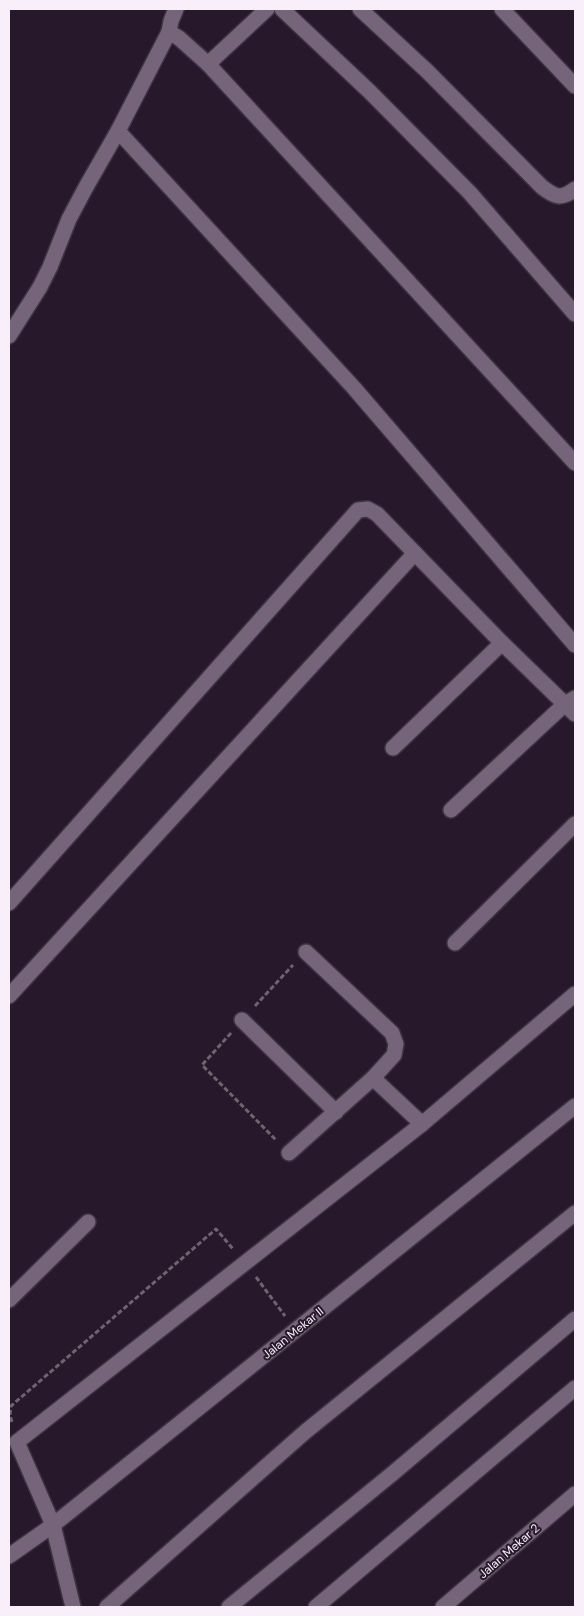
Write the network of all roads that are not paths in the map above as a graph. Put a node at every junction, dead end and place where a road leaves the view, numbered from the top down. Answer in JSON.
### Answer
{"nodes":[{"id":1,"x":176,"y":9,"type":"edge"},
{"id":2,"x":267,"y":9,"type":"edge"},
{"id":3,"x":282,"y":9,"type":"edge"},
{"id":4,"x":360,"y":9,"type":"edge"},
{"id":5,"x":502,"y":9,"type":"edge"},
{"id":6,"x":169,"y":32,"type":"junction"},
{"id":7,"x":208,"y":64,"type":"junction"},
{"id":8,"x":575,"y":86,"type":"edge"},
{"id":9,"x":118,"y":131,"type":"junction"},
{"id":10,"x":575,"y":189,"type":"edge"},
{"id":11,"x":575,"y":314,"type":"edge"},
{"id":12,"x":9,"y":336,"type":"edge"},
{"id":13,"x":575,"y":463,"type":"edge"},
{"id":14,"x":415,"y":552,"type":"junction"},
{"id":15,"x":502,"y":643,"type":"junction"},
{"id":16,"x":575,"y":645,"type":"edge"},
{"id":17,"x":572,"y":705,"type":"edge"},
{"id":18,"x":393,"y":748,"type":"dead end"},
{"id":19,"x":451,"y":810,"type":"dead end"},
{"id":20,"x":575,"y":824,"type":"edge"},
{"id":21,"x":9,"y":903,"type":"edge"},
{"id":22,"x":455,"y":943,"type":"dead end"},
{"id":23,"x":306,"y":952,"type":"road end"},
{"id":24,"x":575,"y":994,"type":"edge"},
{"id":25,"x":9,"y":996,"type":"edge"},
{"id":26,"x":242,"y":1020,"type":"road end"},
{"id":27,"x":373,"y":1078,"type":"junction"},
{"id":28,"x":575,"y":1106,"type":"edge"},
{"id":29,"x":336,"y":1112,"type":"junction"},
{"id":30,"x":422,"y":1124,"type":"junction"},
{"id":31,"x":289,"y":1153,"type":"road end"},
{"id":32,"x":575,"y":1213,"type":"edge"},
{"id":33,"x":88,"y":1222,"type":"dead end"},
{"id":34,"x":9,"y":1300,"type":"edge"},
{"id":35,"x":575,"y":1319,"type":"edge"},
{"id":36,"x":575,"y":1388,"type":"edge"},
{"id":37,"x":575,"y":1494,"type":"edge"},
{"id":38,"x":53,"y":1525,"type":"junction"},
{"id":39,"x":9,"y":1556,"type":"edge"},
{"id":40,"x":73,"y":1607,"type":"edge"},
{"id":41,"x":107,"y":1607,"type":"edge"},
{"id":42,"x":229,"y":1607,"type":"edge"},
{"id":43,"x":316,"y":1607,"type":"edge"},
{"id":44,"x":443,"y":1607,"type":"edge"}],
"edges":[{"from":1,"to":6,"type":"street"},
{"from":2,"to":7,"type":"street"},
{"from":3,"to":11,"type":"street"},
{"from":4,"to":10,"type":"street"},
{"from":5,"to":8,"type":"street"},
{"from":6,"to":7,"type":"street"},
{"from":6,"to":9,"type":"street"},
{"from":7,"to":13,"type":"street"},
{"from":9,"to":12,"type":"street"},
{"from":9,"to":16,"type":"street"},
{"from":14,"to":15,"type":"street"},
{"from":14,"to":21,"type":"street"},
{"from":14,"to":25,"type":"street"},
{"from":15,"to":17,"type":"street"},
{"from":15,"to":18,"type":"street"},
{"from":17,"to":19,"type":"street"},
{"from":20,"to":22,"type":"street"},
{"from":23,"to":27,"type":"street"},
{"from":24,"to":30,"type":"street"},
{"from":26,"to":29,"type":"street"},
{"from":27,"to":29,"type":"street"},
{"from":27,"to":30,"type":"street"},
{"from":28,"to":38,"type":"street","name":"Jalan Mekar II"},
{"from":29,"to":31,"type":"street"},
{"from":30,"to":38,"type":"street"},
{"from":32,"to":41,"type":"street"},
{"from":33,"to":34,"type":"street"},
{"from":35,"to":42,"type":"street"},
{"from":36,"to":43,"type":"street"},
{"from":37,"to":44,"type":"street","name":"Jalan Mekar 2"},
{"from":38,"to":39,"type":"street","name":"Jalan Mekar II"},
{"from":38,"to":40,"type":"street"}]}
